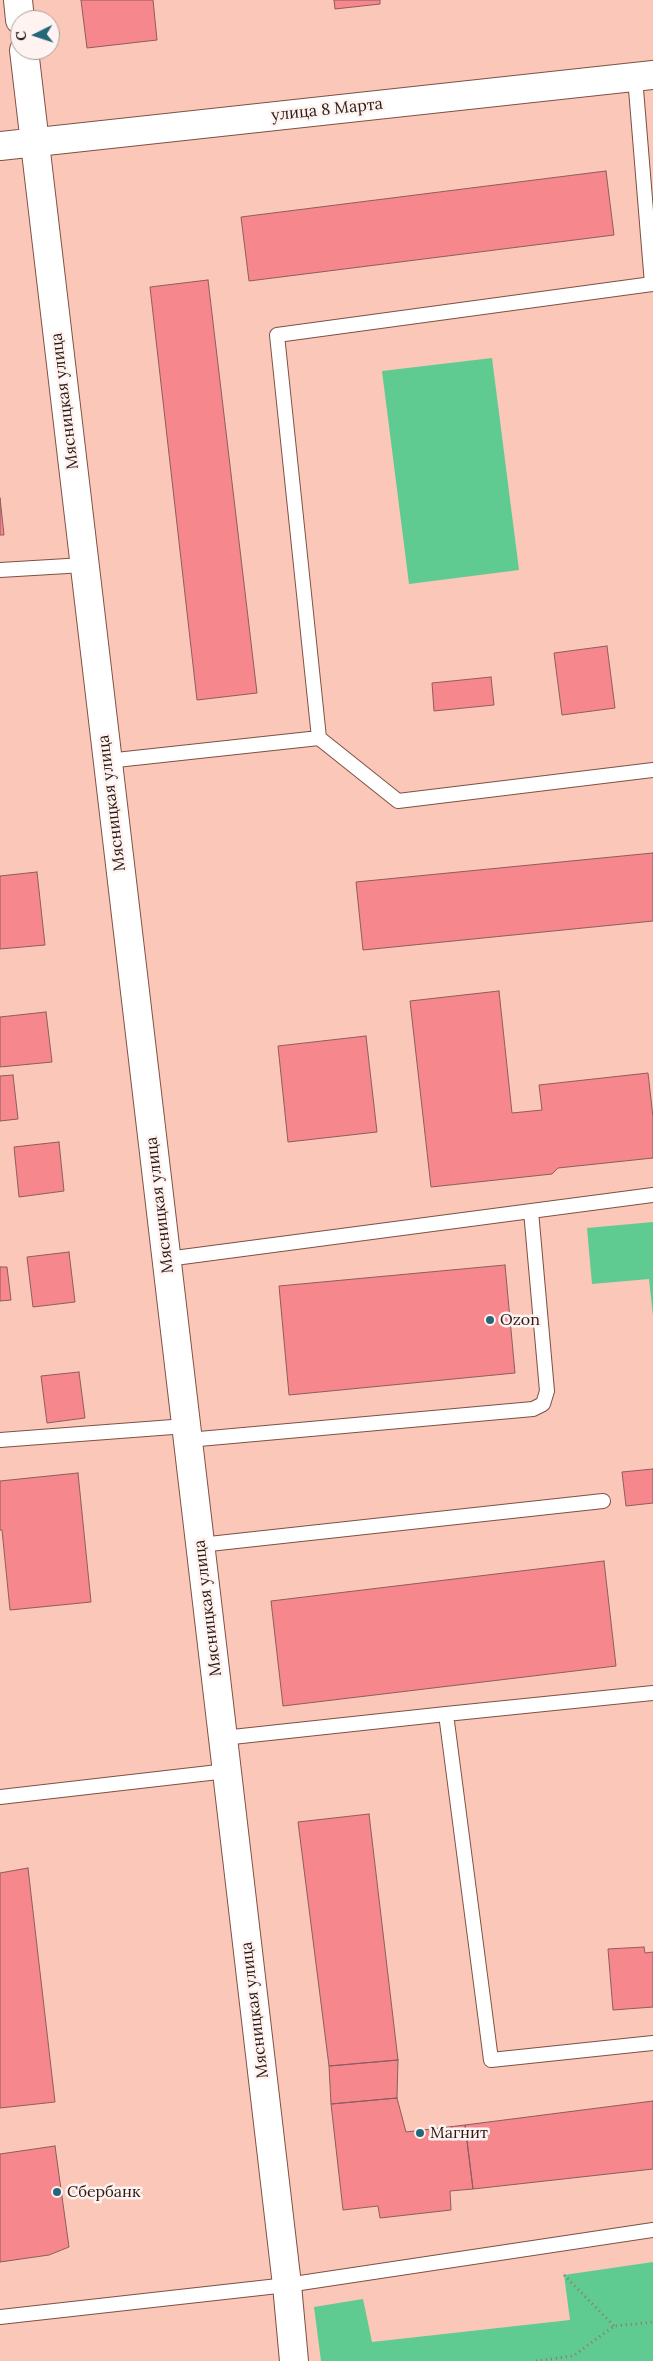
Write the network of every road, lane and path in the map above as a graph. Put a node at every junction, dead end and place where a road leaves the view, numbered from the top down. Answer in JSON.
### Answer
{"nodes":[{"id":1,"x":25,"y":60,"type":"edge"},
{"id":2,"x":644,"y":76,"type":"edge"},
{"id":3,"x":34,"y":142,"type":"junction"},
{"id":4,"x":0,"y":146,"type":"edge"},
{"id":5,"x":652,"y":284,"type":"edge"},
{"id":6,"x":84,"y":565,"type":"junction"},
{"id":7,"x":0,"y":570,"type":"edge"},
{"id":8,"x":319,"y":738,"type":"junction"},
{"id":9,"x":107,"y":761,"type":"junction"},
{"id":10,"x":653,"y":770,"type":"edge"},
{"id":11,"x":653,"y":1195,"type":"edge"},
{"id":12,"x":531,"y":1211,"type":"junction"},
{"id":13,"x":166,"y":1259,"type":"junction"},
{"id":14,"x":187,"y":1433,"type":"junction"},
{"id":15,"x":0,"y":1440,"type":"edge"},
{"id":16,"x":603,"y":1501,"type":"dead end"},
{"id":17,"x":200,"y":1545,"type":"junction"},
{"id":18,"x":653,"y":1693,"type":"edge"},
{"id":19,"x":446,"y":1714,"type":"junction"},
{"id":20,"x":223,"y":1738,"type":"junction"},
{"id":21,"x":227,"y":1771,"type":"junction"},
{"id":22,"x":0,"y":1797,"type":"edge"},
{"id":23,"x":653,"y":2044,"type":"edge"},
{"id":24,"x":653,"y":2230,"type":"edge"},
{"id":25,"x":564,"y":2275,"type":"dead end"},
{"id":26,"x":287,"y":2285,"type":"junction"},
{"id":27,"x":0,"y":2317,"type":"edge"},
{"id":28,"x":653,"y":2322,"type":"edge"},
{"id":29,"x":614,"y":2326,"type":"junction"},
{"id":30,"x":294,"y":2361,"type":"edge"},
{"id":31,"x":536,"y":2361,"type":"edge"}],
"edges":[{"from":1,"to":3,"type":"street","name":"Мясницкая улица"},
{"from":2,"to":3,"type":"street","name":"улица 8 Марта"},
{"from":2,"to":5,"type":"lane"},
{"from":3,"to":4,"type":"street","name":"улица 8 Марта"},
{"from":3,"to":6,"type":"street","name":"Мясницкая улица"},
{"from":5,"to":8,"type":"lane"},
{"from":6,"to":7,"type":"lane"},
{"from":6,"to":9,"type":"street","name":"Мясницкая улица"},
{"from":8,"to":9,"type":"lane"},
{"from":8,"to":10,"type":"lane"},
{"from":9,"to":13,"type":"street","name":"Мясницкая улица"},
{"from":11,"to":12,"type":"lane"},
{"from":12,"to":13,"type":"lane"},
{"from":12,"to":14,"type":"lane"},
{"from":13,"to":14,"type":"street","name":"Мясницкая улица"},
{"from":14,"to":15,"type":"lane"},
{"from":14,"to":17,"type":"street","name":"Мясницкая улица"},
{"from":16,"to":17,"type":"lane"},
{"from":17,"to":20,"type":"street","name":"Мясницкая улица"},
{"from":18,"to":19,"type":"lane"},
{"from":19,"to":20,"type":"lane"},
{"from":19,"to":23,"type":"lane"},
{"from":20,"to":21,"type":"street","name":"Мясницкая улица"},
{"from":21,"to":22,"type":"lane"},
{"from":21,"to":26,"type":"street","name":"Мясницкая улица"},
{"from":24,"to":26,"type":"lane"},
{"from":25,"to":29,"type":"path"},
{"from":26,"to":27,"type":"lane"},
{"from":26,"to":30,"type":"street","name":"Мясницкая улица"},
{"from":28,"to":29,"type":"path"},
{"from":29,"to":31,"type":"path"}]}
